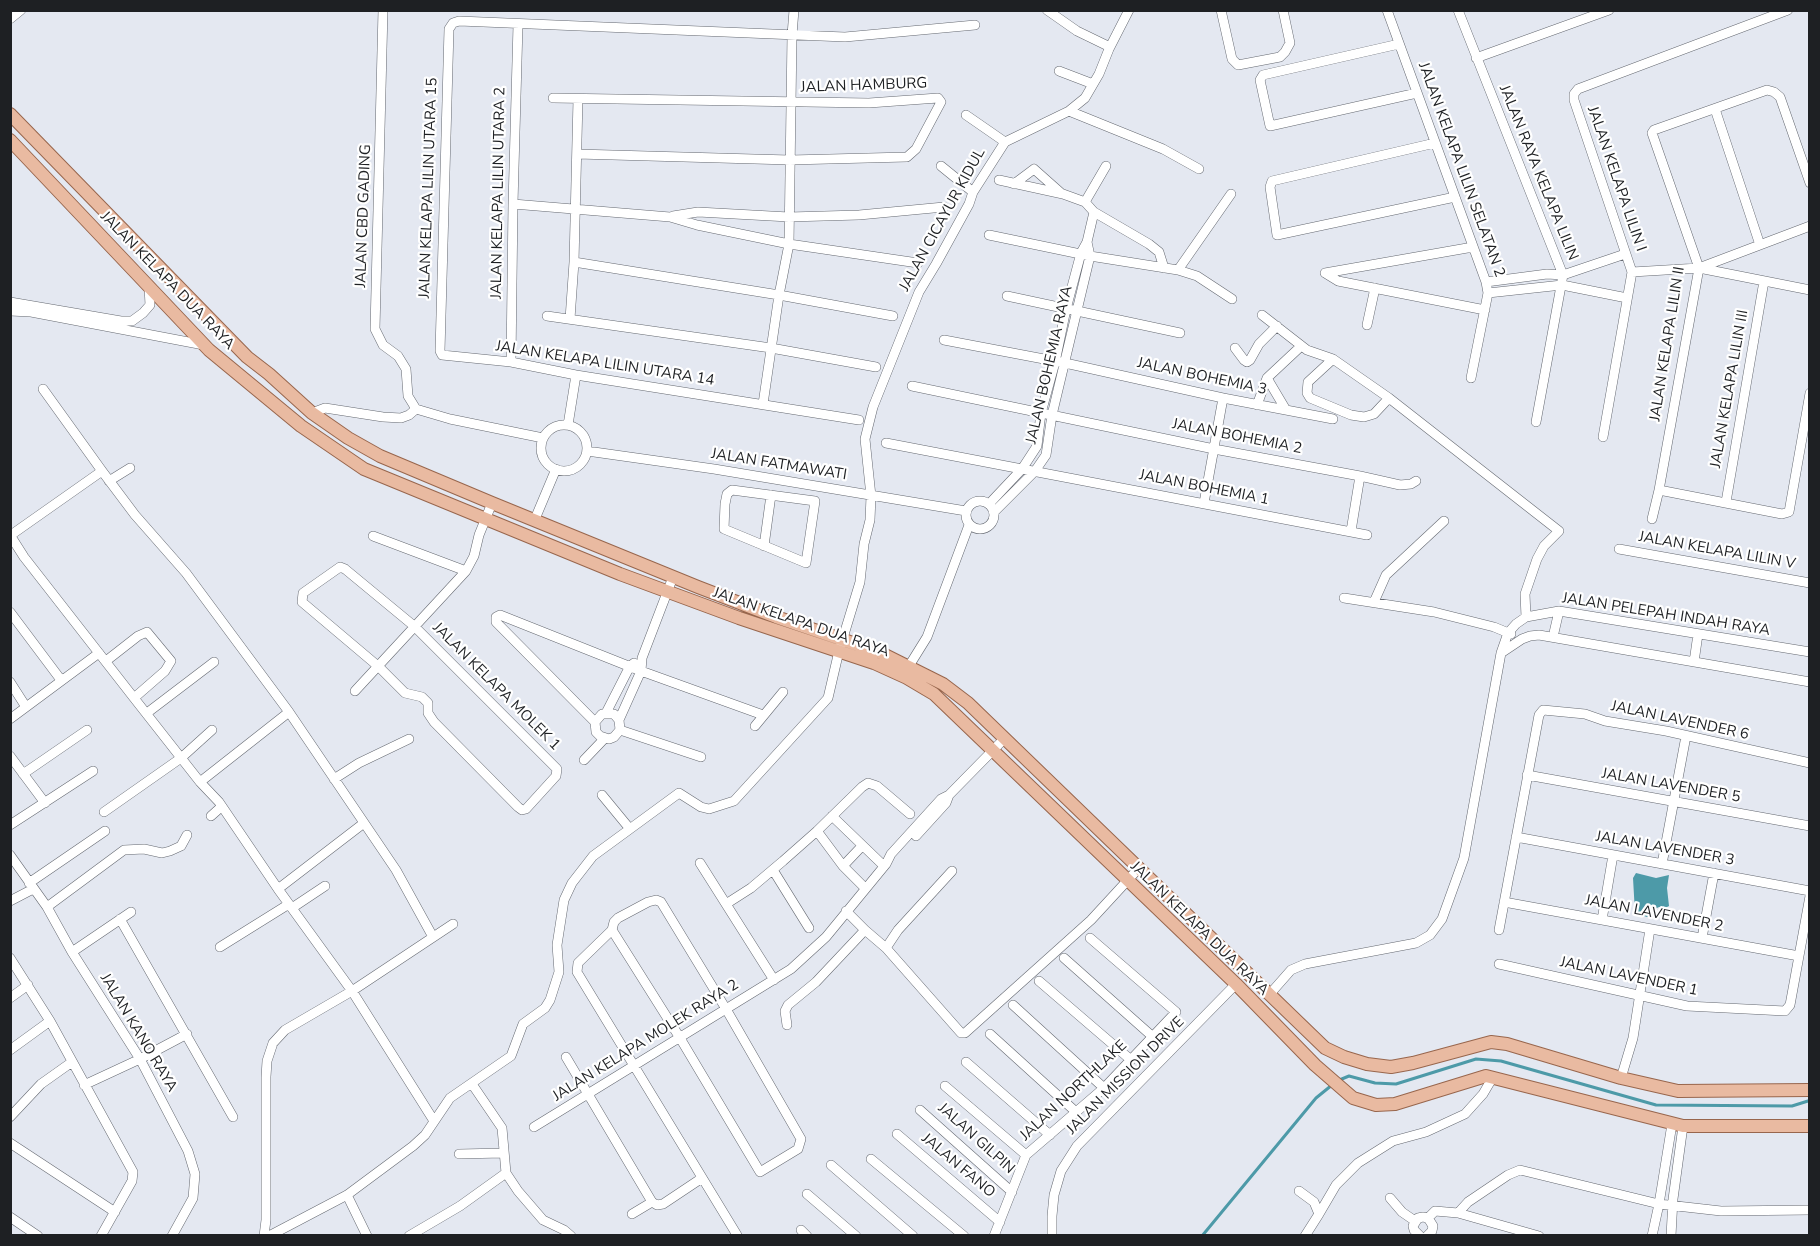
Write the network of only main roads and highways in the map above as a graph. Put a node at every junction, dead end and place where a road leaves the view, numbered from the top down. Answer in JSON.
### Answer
{"nodes":[{"id":1,"x":10,"y":114,"type":"edge"},
{"id":2,"x":10,"y":140,"type":"edge"},
{"id":3,"x":247,"y":357,"type":"junction"},
{"id":4,"x":234,"y":370,"type":"junction"},
{"id":5,"x":841,"y":646,"type":"junction"},
{"id":6,"x":1325,"y":1048,"type":"junction"},
{"id":7,"x":1313,"y":1063,"type":"junction"},
{"id":8,"x":1809,"y":1090,"type":"edge"},
{"id":9,"x":1809,"y":1126,"type":"edge"}],
"edges":[{"from":1,"to":3,"type":"main road","name":"JALAN KELAPA DUA RAYA"},
{"from":2,"to":4,"type":"main road","name":"JALAN KELAPA DUA RAYA"},
{"from":3,"to":4,"type":"main road"},
{"from":3,"to":5,"type":"main road","name":"JALAN KELAPA DUA RAYA"},
{"from":4,"to":5,"type":"main road","name":"JALAN KELAPA DUA RAYA"},
{"from":5,"to":6,"type":"main road","name":"JALAN KELAPA DUA RAYA"},
{"from":5,"to":7,"type":"main road","name":"JALAN KELAPA DUA RAYA"},
{"from":6,"to":7,"type":"main road"},
{"from":6,"to":8,"type":"main road","name":"JALAN KELAPA DUA RAYA"},
{"from":7,"to":9,"type":"main road","name":"JALAN KELAPA DUA RAYA"}]}
